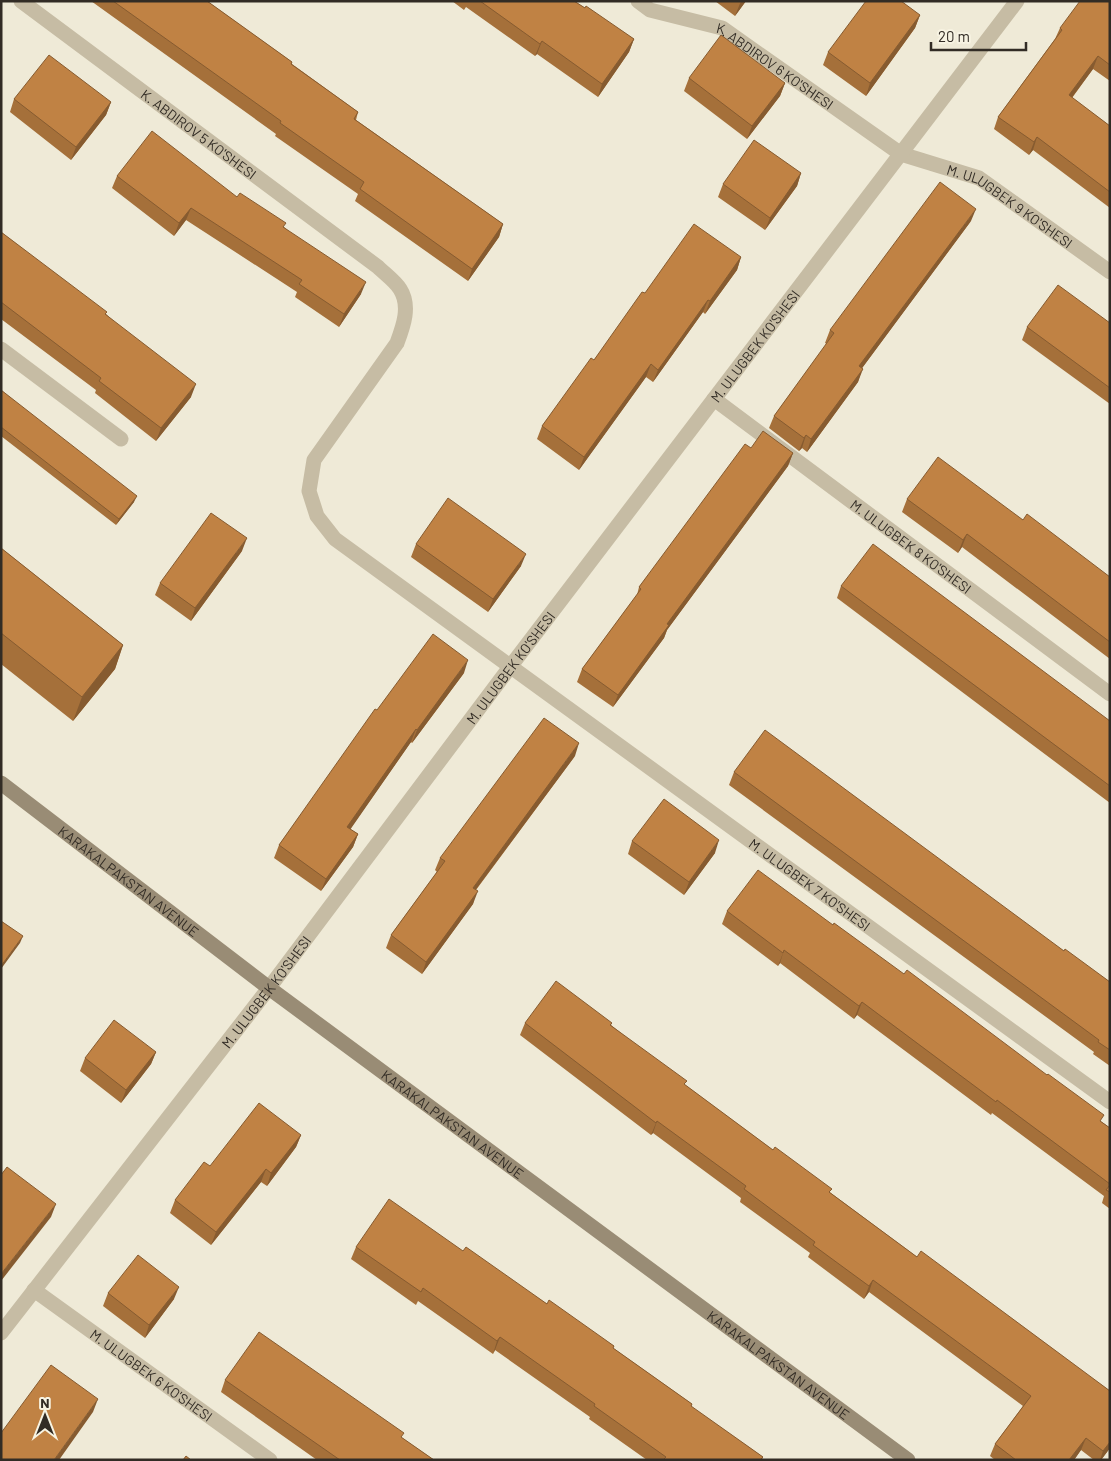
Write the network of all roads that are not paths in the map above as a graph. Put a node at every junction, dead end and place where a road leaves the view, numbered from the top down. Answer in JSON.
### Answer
{"nodes":[{"id":1,"x":21,"y":1,"type":"edge"},
{"id":2,"x":638,"y":1,"type":"edge"},
{"id":3,"x":1017,"y":1,"type":"edge"},
{"id":4,"x":901,"y":154,"type":"junction"},
{"id":5,"x":1110,"y":272,"type":"edge"},
{"id":6,"x":1,"y":349,"type":"edge"},
{"id":7,"x":714,"y":399,"type":"junction"},
{"id":8,"x":121,"y":439,"type":"dead end"},
{"id":9,"x":510,"y":667,"type":"junction"},
{"id":10,"x":1110,"y":694,"type":"edge"},
{"id":11,"x":1,"y":783,"type":"edge"},
{"id":12,"x":269,"y":988,"type":"junction"},
{"id":13,"x":1110,"y":1102,"type":"edge"},
{"id":14,"x":34,"y":1290,"type":"junction"},
{"id":15,"x":1,"y":1333,"type":"edge"},
{"id":16,"x":270,"y":1460,"type":"edge"},
{"id":17,"x":908,"y":1460,"type":"edge"}],
"edges":[{"from":1,"to":9,"type":"street","name":"K. ABDIROV 5 KO'SHESI"},
{"from":2,"to":4,"type":"street","name":"K. ABDIROV 6 KO'SHESI"},
{"from":3,"to":4,"type":"street","name":"M. ULUGBEK KO'SHESI"},
{"from":4,"to":5,"type":"street","name":"M. ULUGBEK 9 KO'SHESI"},
{"from":4,"to":7,"type":"street","name":"M. ULUGBEK KO'SHESI"},
{"from":6,"to":8,"type":"street"},
{"from":7,"to":9,"type":"street","name":"M. ULUGBEK KO'SHESI"},
{"from":7,"to":10,"type":"street","name":"M. ULUGBEK 8 KO'SHESI"},
{"from":9,"to":12,"type":"street","name":"M. ULUGBEK KO'SHESI"},
{"from":9,"to":13,"type":"street","name":"M. ULUGBEK 7 KO'SHESI"},
{"from":11,"to":12,"type":"street","name":"KARAKALPAKSTAN AVENUE"},
{"from":12,"to":14,"type":"street","name":"M. ULUGBEK KO'SHESI"},
{"from":12,"to":17,"type":"street","name":"KARAKALPAKSTAN AVENUE"},
{"from":14,"to":15,"type":"street","name":"M. ULUGBEK KO'SHESI"},
{"from":14,"to":16,"type":"street","name":"M. ULUGBEK 6 KO'SHESI"}]}
